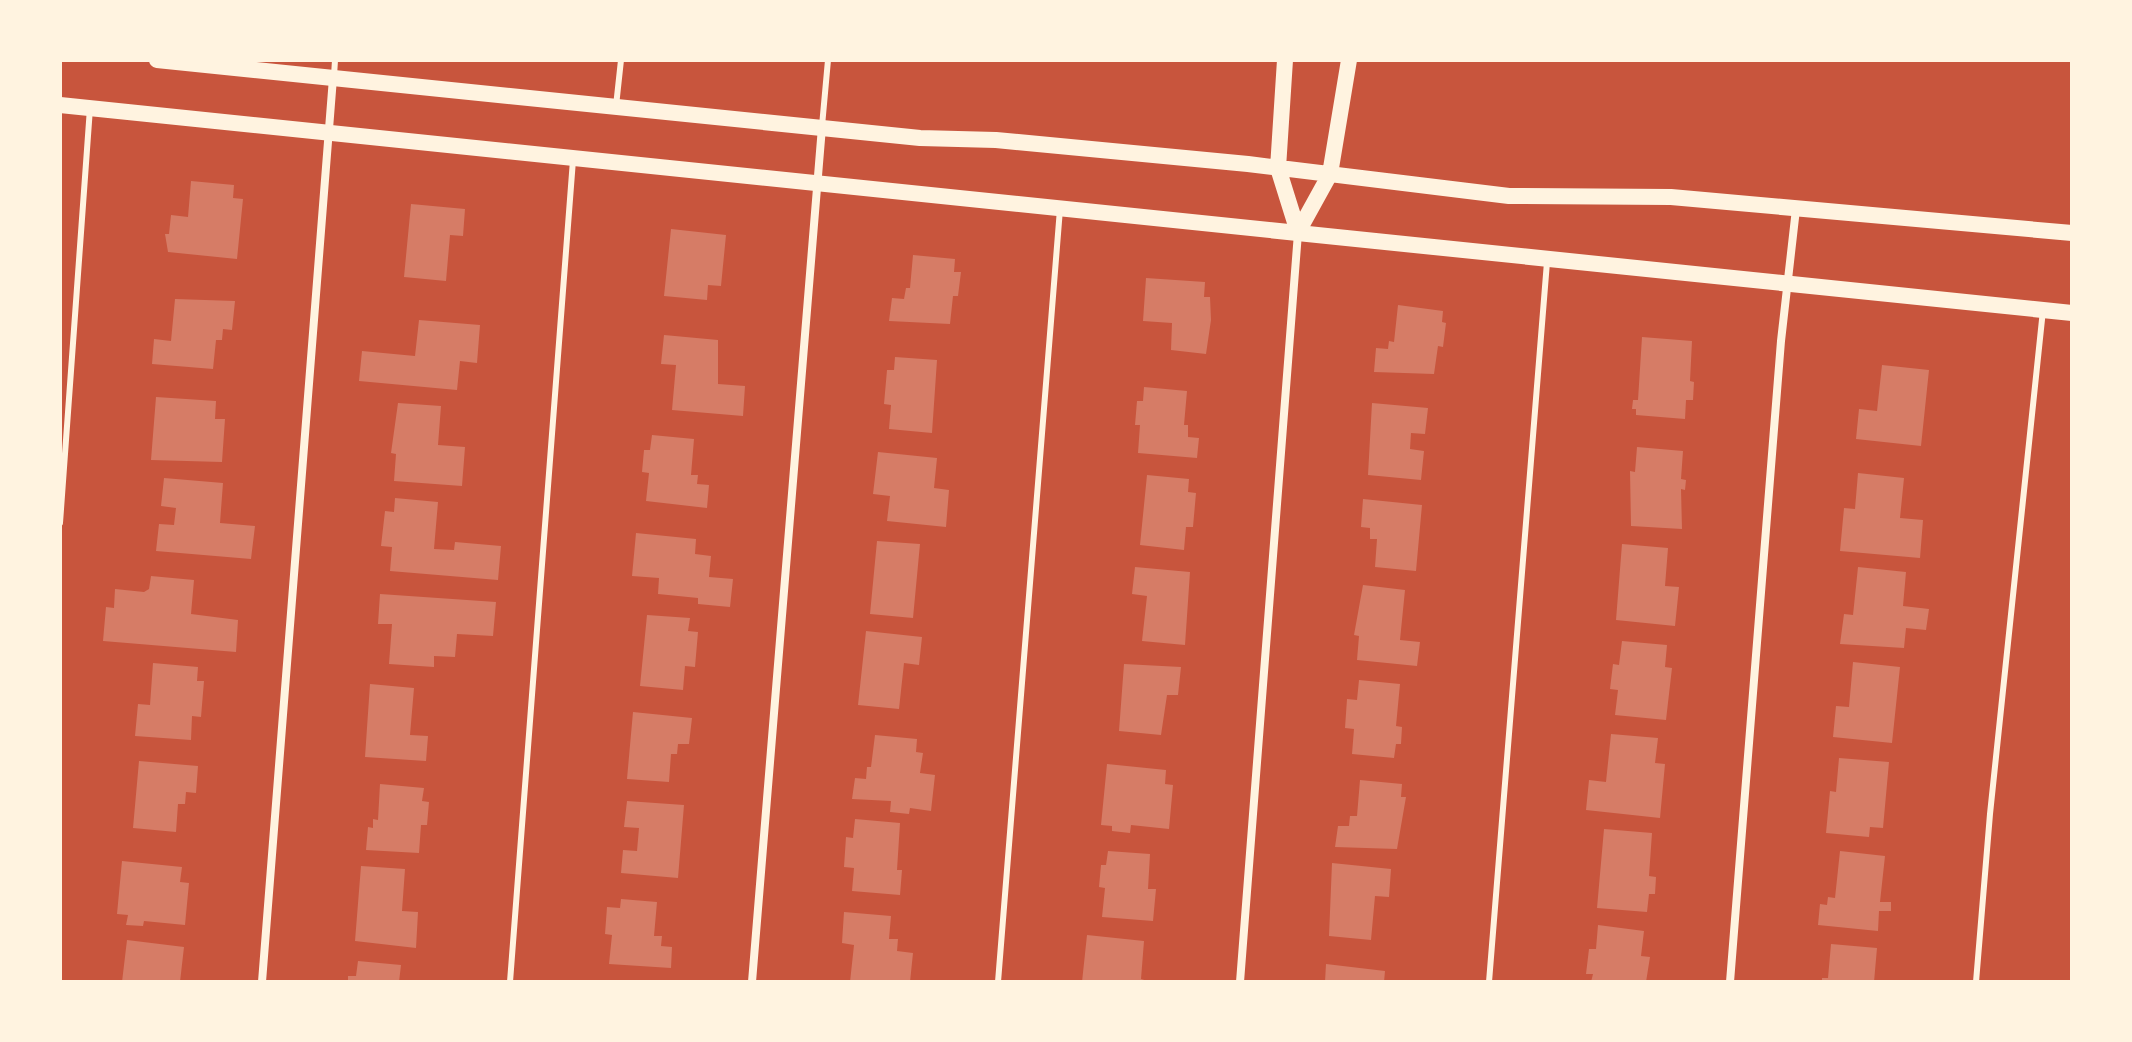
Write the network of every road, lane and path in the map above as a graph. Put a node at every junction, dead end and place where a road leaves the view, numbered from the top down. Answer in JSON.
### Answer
{"nodes":[{"id":1,"x":157,"y":60,"type":"edge"},
{"id":2,"x":335,"y":60,"type":"edge"},
{"id":3,"x":621,"y":60,"type":"edge"},
{"id":4,"x":828,"y":60,"type":"edge"},
{"id":5,"x":1285,"y":60,"type":"edge"},
{"id":6,"x":1349,"y":60,"type":"edge"},
{"id":7,"x":333,"y":78,"type":"junction"},
{"id":8,"x":60,"y":105,"type":"edge"},
{"id":9,"x":616,"y":106,"type":"junction"},
{"id":10,"x":90,"y":108,"type":"junction"},
{"id":11,"x":822,"y":126,"type":"junction"},
{"id":12,"x":329,"y":132,"type":"junction"},
{"id":13,"x":573,"y":157,"type":"junction"},
{"id":14,"x":1278,"y":168,"type":"junction"},
{"id":15,"x":1330,"y":174,"type":"junction"},
{"id":16,"x":816,"y":182,"type":"junction"},
{"id":17,"x":1060,"y":209,"type":"junction"},
{"id":18,"x":1796,"y":209,"type":"junction"},
{"id":19,"x":1298,"y":232,"type":"junction"},
{"id":20,"x":2072,"y":233,"type":"edge"},
{"id":21,"x":1547,"y":258,"type":"junction"},
{"id":22,"x":1787,"y":283,"type":"junction"},
{"id":23,"x":2043,"y":310,"type":"junction"},
{"id":24,"x":2072,"y":313,"type":"edge"},
{"id":25,"x":60,"y":523,"type":"edge"},
{"id":26,"x":262,"y":982,"type":"edge"},
{"id":27,"x":510,"y":982,"type":"edge"},
{"id":28,"x":752,"y":982,"type":"edge"},
{"id":29,"x":998,"y":982,"type":"edge"},
{"id":30,"x":1240,"y":982,"type":"edge"},
{"id":31,"x":1489,"y":982,"type":"edge"},
{"id":32,"x":1730,"y":982,"type":"edge"},
{"id":33,"x":1976,"y":982,"type":"edge"}],
"edges":[{"from":1,"to":7,"type":"main road"},
{"from":2,"to":7,"type":"lane"},
{"from":3,"to":9,"type":"lane"},
{"from":4,"to":11,"type":"lane"},
{"from":5,"to":14,"type":"main road"},
{"from":6,"to":15,"type":"main road"},
{"from":7,"to":9,"type":"main road"},
{"from":7,"to":12,"type":"street"},
{"from":8,"to":10,"type":"main road"},
{"from":9,"to":11,"type":"main road"},
{"from":10,"to":12,"type":"main road"},
{"from":10,"to":25,"type":"lane"},
{"from":11,"to":14,"type":"main road"},
{"from":11,"to":16,"type":"street"},
{"from":12,"to":13,"type":"main road"},
{"from":12,"to":26,"type":"street"},
{"from":13,"to":16,"type":"main road"},
{"from":13,"to":27,"type":"lane"},
{"from":14,"to":15,"type":"main road"},
{"from":14,"to":19,"type":"main road"},
{"from":15,"to":18,"type":"main road"},
{"from":15,"to":19,"type":"main road"},
{"from":16,"to":17,"type":"main road"},
{"from":16,"to":28,"type":"street"},
{"from":17,"to":19,"type":"main road"},
{"from":17,"to":29,"type":"lane"},
{"from":18,"to":20,"type":"main road"},
{"from":18,"to":22,"type":"street"},
{"from":19,"to":21,"type":"main road"},
{"from":19,"to":30,"type":"street"},
{"from":21,"to":22,"type":"main road"},
{"from":21,"to":31,"type":"lane"},
{"from":22,"to":23,"type":"main road"},
{"from":22,"to":32,"type":"street"},
{"from":23,"to":24,"type":"main road"},
{"from":23,"to":33,"type":"lane"}]}
